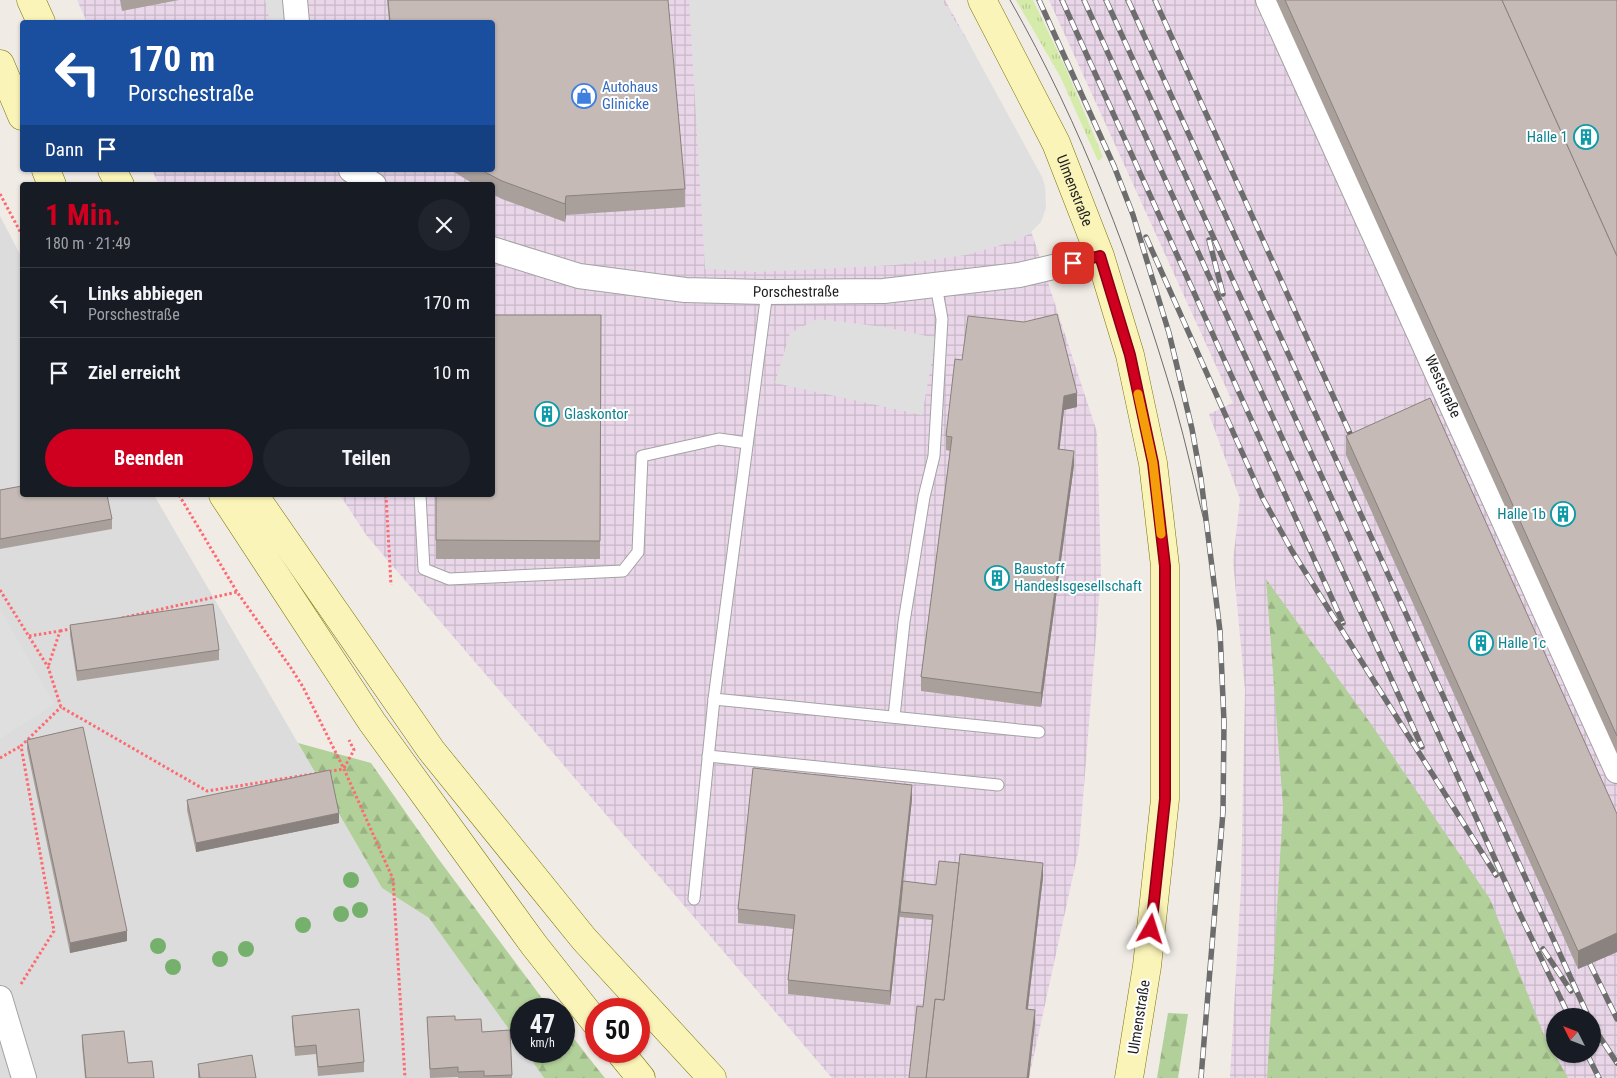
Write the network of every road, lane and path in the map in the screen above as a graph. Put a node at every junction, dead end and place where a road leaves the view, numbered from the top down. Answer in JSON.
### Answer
{"nodes":[{"id":1,"x":30,"y":0,"type":"edge"},
{"id":2,"x":295,"y":0,"type":"edge"},
{"id":3,"x":982,"y":0,"type":"edge"},
{"id":4,"x":1268,"y":0,"type":"edge"},
{"id":5,"x":40,"y":20,"type":"edge"},
{"id":6,"x":297,"y":20,"type":"edge"},
{"id":7,"x":0,"y":64,"type":"edge"},
{"id":8,"x":20,"y":111,"type":"edge"},
{"id":9,"x":354,"y":172,"type":"edge"},
{"id":10,"x":369,"y":182,"type":"edge"},
{"id":11,"x":0,"y":194,"type":"edge"},
{"id":12,"x":20,"y":231,"type":"edge"},
{"id":13,"x":495,"y":250,"type":"edge"},
{"id":14,"x":1100,"y":256,"type":"junction"},
{"id":15,"x":936,"y":285,"type":"junction"},
{"id":16,"x":767,"y":292,"type":"junction"},
{"id":17,"x":747,"y":443,"type":"junction"},
{"id":18,"x":180,"y":497,"type":"edge"},
{"id":19,"x":224,"y":497,"type":"edge"},
{"id":20,"x":255,"y":497,"type":"edge"},
{"id":21,"x":386,"y":497,"type":"edge"},
{"id":22,"x":420,"y":497,"type":"edge"},
{"id":23,"x":391,"y":585,"type":"dead end"},
{"id":24,"x":0,"y":590,"type":"edge"},
{"id":25,"x":237,"y":592,"type":"junction"},
{"id":26,"x":116,"y":619,"type":"edge"},
{"id":27,"x":78,"y":627,"type":"edge"},
{"id":28,"x":60,"y":632,"type":"junction"},
{"id":29,"x":29,"y":636,"type":"junction"},
{"id":30,"x":297,"y":662,"type":"dead end"},
{"id":31,"x":48,"y":667,"type":"junction"},
{"id":32,"x":291,"y":668,"type":"junction"},
{"id":33,"x":714,"y":698,"type":"junction"},
{"id":34,"x":61,"y":708,"type":"junction"},
{"id":35,"x":894,"y":717,"type":"junction"},
{"id":36,"x":1039,"y":732,"type":"dead end"},
{"id":37,"x":21,"y":746,"type":"junction"},
{"id":38,"x":708,"y":756,"type":"junction"},
{"id":39,"x":0,"y":758,"type":"edge"},
{"id":40,"x":344,"y":769,"type":"junction"},
{"id":41,"x":1617,"y":771,"type":"edge"},
{"id":42,"x":998,"y":785,"type":"dead end"},
{"id":43,"x":694,"y":899,"type":"dead end"},
{"id":44,"x":2,"y":1004,"type":"edge"},
{"id":45,"x":585,"y":1009,"type":"edge"},
{"id":46,"x":629,"y":1063,"type":"edge"},
{"id":47,"x":24,"y":1078,"type":"edge"},
{"id":48,"x":405,"y":1078,"type":"edge"},
{"id":49,"x":641,"y":1078,"type":"edge"},
{"id":50,"x":712,"y":1078,"type":"edge"},
{"id":51,"x":1130,"y":1078,"type":"edge"}],
"edges":[{"from":1,"to":5,"type":"main road"},
{"from":2,"to":6,"type":"street"},
{"from":3,"to":14,"type":"main road","name":"Ulmenstraße"},
{"from":4,"to":41,"type":"street","name":"Weststraße"},
{"from":7,"to":8,"type":"main road"},
{"from":9,"to":10,"type":"street"},
{"from":11,"to":12,"type":"path"},
{"from":13,"to":16,"type":"street","name":"Porschestraße"},
{"from":14,"to":15,"type":"street","name":"Porschestraße"},
{"from":14,"to":51,"type":"main road","name":"Ulmenstraße"},
{"from":15,"to":16,"type":"street","name":"Porschestraße"},
{"from":15,"to":35,"type":"lane"},
{"from":16,"to":17,"type":"lane"},
{"from":17,"to":22,"type":"lane"},
{"from":17,"to":33,"type":"lane"},
{"from":18,"to":25,"type":"path"},
{"from":19,"to":45,"type":"main road"},
{"from":20,"to":50,"type":"main road"},
{"from":21,"to":23,"type":"path"},
{"from":24,"to":29,"type":"path"},
{"from":25,"to":26,"type":"path"},
{"from":25,"to":32,"type":"path"},
{"from":27,"to":28,"type":"path"},
{"from":28,"to":29,"type":"path"},
{"from":28,"to":31,"type":"path"},
{"from":29,"to":31,"type":"path"},
{"from":30,"to":32,"type":"path"},
{"from":31,"to":34,"type":"path"},
{"from":32,"to":40,"type":"path"},
{"from":33,"to":35,"type":"lane"},
{"from":33,"to":38,"type":"lane"},
{"from":34,"to":37,"type":"path"},
{"from":34,"to":40,"type":"path"},
{"from":35,"to":36,"type":"lane"},
{"from":37,"to":39,"type":"path"},
{"from":37,"to":44,"type":"path"},
{"from":38,"to":42,"type":"lane"},
{"from":38,"to":43,"type":"lane"},
{"from":40,"to":48,"type":"path"},
{"from":44,"to":47,"type":"street"},
{"from":46,"to":49,"type":"main road"}]}
